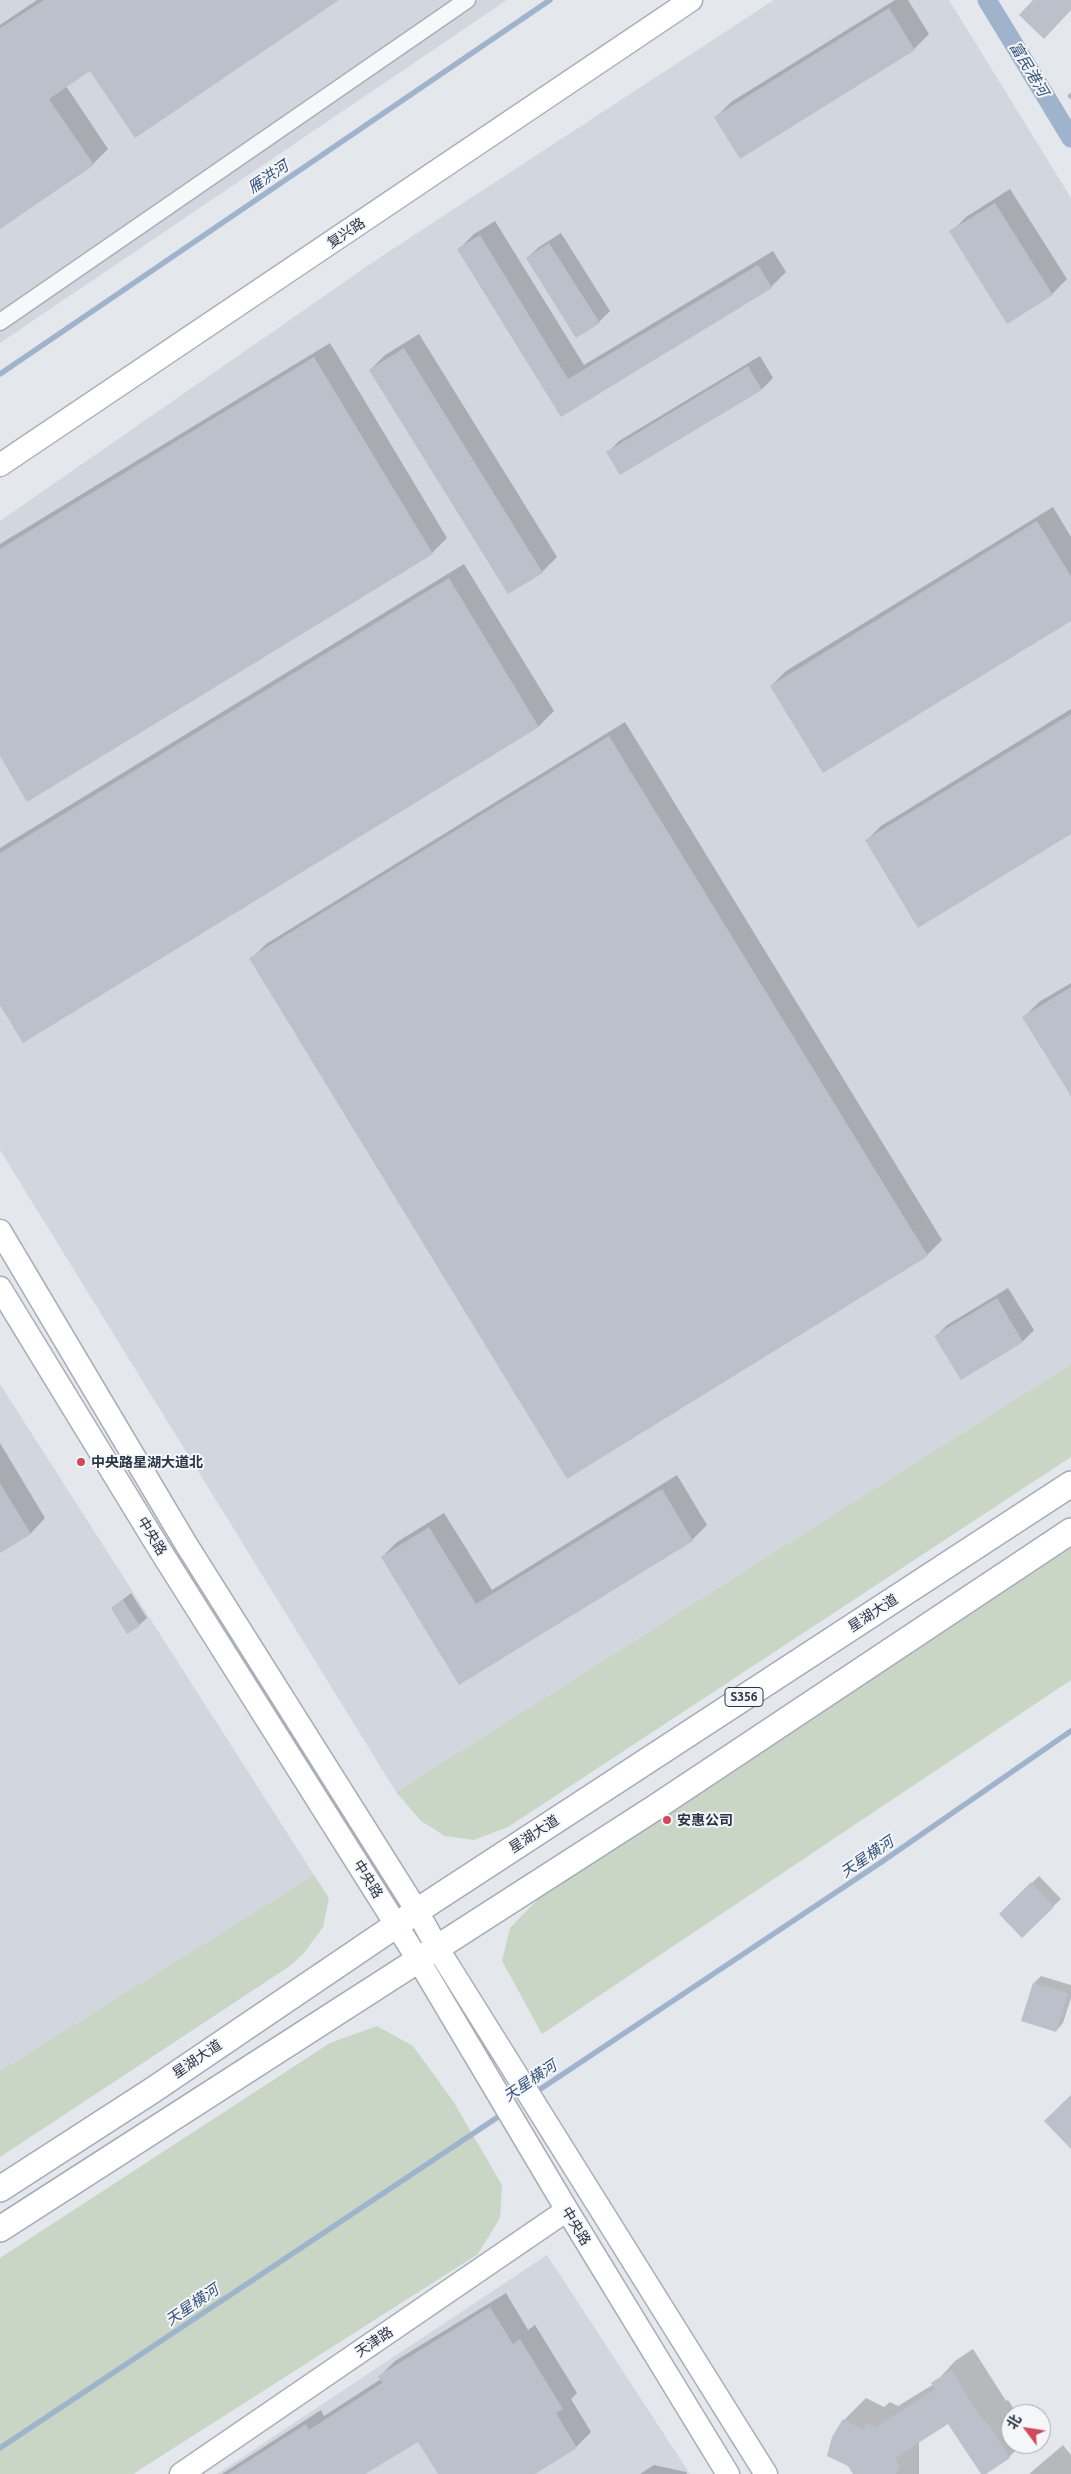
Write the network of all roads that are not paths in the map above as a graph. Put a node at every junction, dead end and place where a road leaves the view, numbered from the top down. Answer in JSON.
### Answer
{"nodes":[{"id":1,"x":467,"y":0,"type":"edge"},
{"id":2,"x":691,"y":0,"type":"edge"},
{"id":3,"x":0,"y":322,"type":"edge"},
{"id":4,"x":0,"y":465,"type":"edge"},
{"id":5,"x":0,"y":1231,"type":"edge"},
{"id":6,"x":0,"y":1288,"type":"edge"},
{"id":7,"x":1071,"y":1484,"type":"edge"},
{"id":8,"x":1071,"y":1531,"type":"edge"},
{"id":9,"x":417,"y":1911,"type":"junction"},
{"id":10,"x":396,"y":1925,"type":"junction"},
{"id":11,"x":429,"y":1955,"type":"junction"},
{"id":12,"x":0,"y":2189,"type":"edge"},
{"id":13,"x":567,"y":2210,"type":"junction"},
{"id":14,"x":0,"y":2229,"type":"edge"},
{"id":15,"x":181,"y":2474,"type":"edge"},
{"id":16,"x":728,"y":2474,"type":"edge"},
{"id":17,"x":766,"y":2474,"type":"edge"}],
"edges":[{"from":1,"to":3,"type":"street"},
{"from":2,"to":4,"type":"street","name":"复兴路"},
{"from":5,"to":9,"type":"street","name":"中央路"},
{"from":6,"to":10,"type":"street","name":"中央路"},
{"from":7,"to":9,"type":"main road","name":"星湖大道","number":"S356"},
{"from":8,"to":11,"type":"main road"},
{"from":9,"to":10,"type":"main road","name":"星湖大道"},
{"from":9,"to":11,"type":"street","name":"中央路"},
{"from":10,"to":11,"type":"street","name":"中央路"},
{"from":10,"to":12,"type":"main road","name":"星湖大道"},
{"from":11,"to":13,"type":"street","name":"中央路"},
{"from":11,"to":14,"type":"main road"},
{"from":11,"to":17,"type":"street","name":"中央路"},
{"from":13,"to":15,"type":"street","name":"天津路"},
{"from":13,"to":16,"type":"street","name":"中央路"}]}
